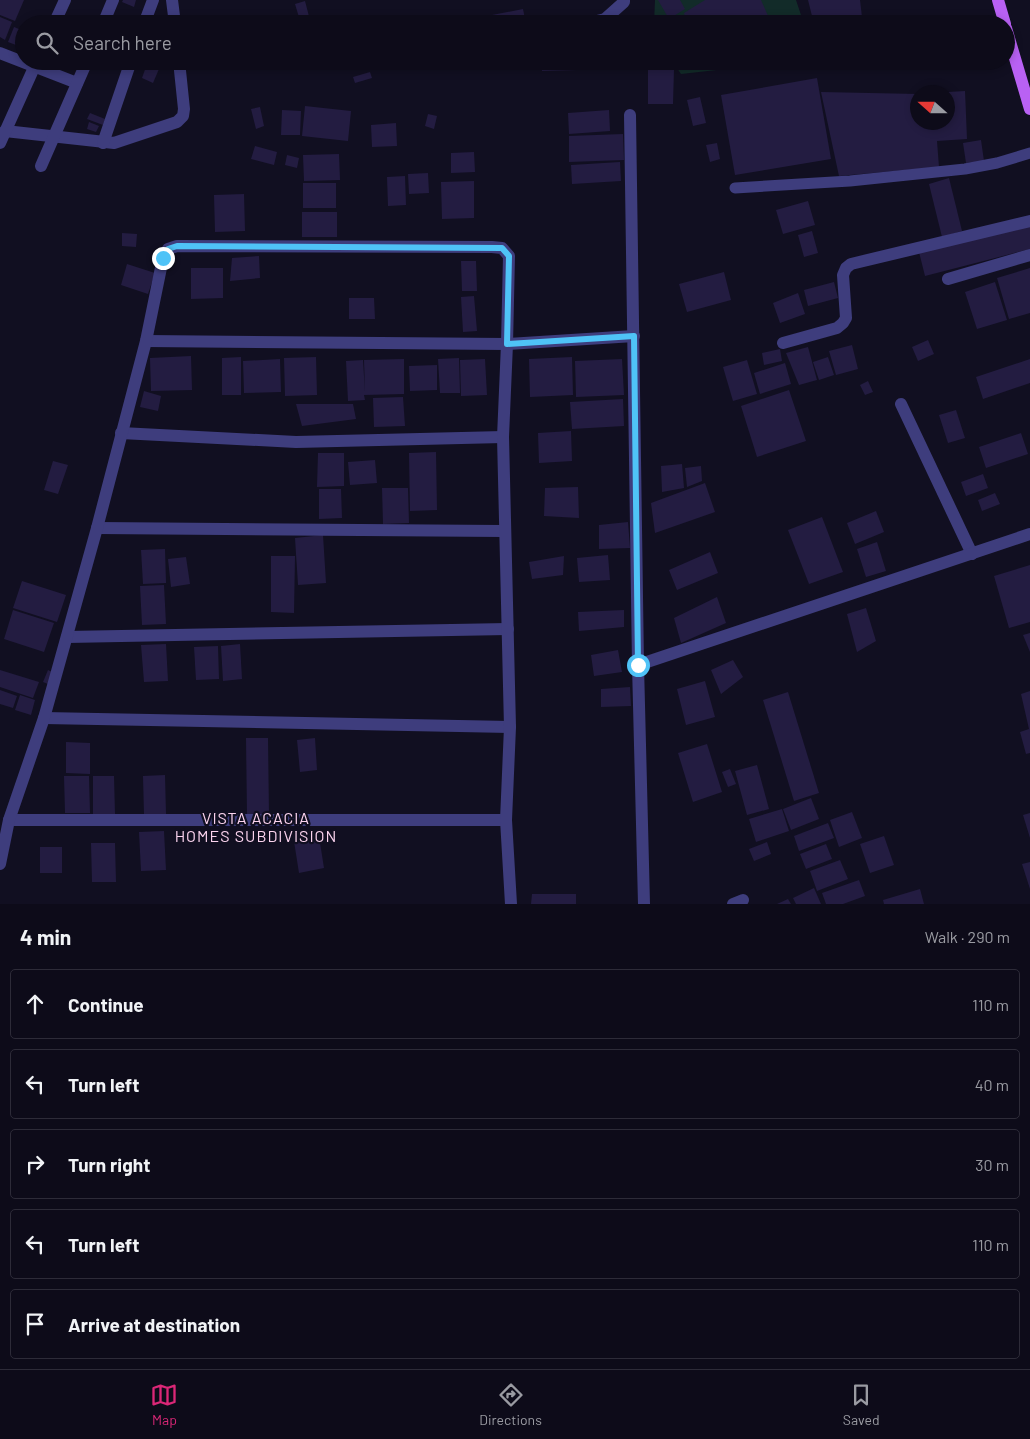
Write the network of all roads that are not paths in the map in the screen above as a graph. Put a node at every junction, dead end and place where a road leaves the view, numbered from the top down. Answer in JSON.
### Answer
{"nodes":[{"id":1,"x":65,"y":0,"type":"edge"},
{"id":2,"x":113,"y":0,"type":"edge"},
{"id":3,"x":153,"y":0,"type":"edge"},
{"id":4,"x":172,"y":0,"type":"edge"},
{"id":5,"x":624,"y":0,"type":"edge"},
{"id":6,"x":998,"y":0,"type":"edge"},
{"id":7,"x":58,"y":15,"type":"edge"},
{"id":8,"x":107,"y":15,"type":"edge"},
{"id":9,"x":147,"y":15,"type":"edge"},
{"id":10,"x":174,"y":15,"type":"edge"},
{"id":11,"x":609,"y":15,"type":"edge"},
{"id":12,"x":1002,"y":15,"type":"edge"},
{"id":13,"x":0,"y":53,"type":"edge"},
{"id":14,"x":15,"y":58,"type":"edge"},
{"id":15,"x":1015,"y":58,"type":"edge"},
{"id":16,"x":33,"y":70,"type":"edge"},
{"id":17,"x":49,"y":70,"type":"edge"},
{"id":18,"x":82,"y":70,"type":"edge"},
{"id":19,"x":128,"y":70,"type":"edge"},
{"id":20,"x":180,"y":70,"type":"edge"},
{"id":21,"x":77,"y":83,"type":"junction"},
{"id":22,"x":1030,"y":109,"type":"edge"},
{"id":23,"x":630,"y":115,"type":"dead end"},
{"id":24,"x":6,"y":130,"type":"junction"},
{"id":25,"x":54,"y":137,"type":"junction"},
{"id":26,"x":0,"y":143,"type":"edge"},
{"id":27,"x":103,"y":143,"type":"junction"},
{"id":28,"x":1030,"y":153,"type":"edge"},
{"id":29,"x":41,"y":166,"type":"dead end"},
{"id":30,"x":735,"y":188,"type":"dead end"},
{"id":31,"x":1030,"y":221,"type":"edge"},
{"id":32,"x":1030,"y":255,"type":"edge"},
{"id":33,"x":948,"y":279,"type":"dead end"},
{"id":34,"x":634,"y":336,"type":"junction"},
{"id":35,"x":146,"y":341,"type":"junction"},
{"id":36,"x":783,"y":342,"type":"dead end"},
{"id":37,"x":507,"y":344,"type":"junction"},
{"id":38,"x":901,"y":404,"type":"dead end"},
{"id":39,"x":121,"y":433,"type":"junction"},
{"id":40,"x":503,"y":437,"type":"junction"},
{"id":41,"x":97,"y":528,"type":"junction"},
{"id":42,"x":504,"y":531,"type":"junction"},
{"id":43,"x":1030,"y":534,"type":"edge"},
{"id":44,"x":972,"y":554,"type":"junction"},
{"id":45,"x":508,"y":629,"type":"junction"},
{"id":46,"x":67,"y":637,"type":"junction"},
{"id":47,"x":638,"y":665,"type":"junction"},
{"id":48,"x":44,"y":718,"type":"junction"},
{"id":49,"x":510,"y":727,"type":"junction"},
{"id":50,"x":9,"y":820,"type":"junction"},
{"id":51,"x":506,"y":820,"type":"junction"},
{"id":52,"x":0,"y":864,"type":"edge"},
{"id":53,"x":511,"y":904,"type":"edge"},
{"id":54,"x":644,"y":904,"type":"edge"}],
"edges":[{"from":1,"to":7,"type":"street"},
{"from":2,"to":8,"type":"street"},
{"from":3,"to":9,"type":"street"},
{"from":4,"to":10,"type":"street"},
{"from":5,"to":11,"type":"street"},
{"from":6,"to":12,"type":"main road"},
{"from":13,"to":14,"type":"street"},
{"from":15,"to":22,"type":"main road"},
{"from":16,"to":24,"type":"street"},
{"from":17,"to":21,"type":"street"},
{"from":18,"to":21,"type":"street"},
{"from":19,"to":27,"type":"street"},
{"from":20,"to":27,"type":"street"},
{"from":21,"to":25,"type":"street"},
{"from":23,"to":34,"type":"street"},
{"from":24,"to":25,"type":"street"},
{"from":24,"to":26,"type":"street"},
{"from":25,"to":27,"type":"street"},
{"from":25,"to":29,"type":"street"},
{"from":28,"to":30,"type":"lane"},
{"from":31,"to":36,"type":"street"},
{"from":32,"to":33,"type":"street"},
{"from":34,"to":37,"type":"street"},
{"from":34,"to":47,"type":"street"},
{"from":35,"to":37,"type":"street"},
{"from":35,"to":37,"type":"street"},
{"from":35,"to":39,"type":"street"},
{"from":37,"to":40,"type":"street"},
{"from":38,"to":44,"type":"street"},
{"from":39,"to":40,"type":"street"},
{"from":39,"to":41,"type":"street"},
{"from":40,"to":42,"type":"street"},
{"from":41,"to":42,"type":"street"},
{"from":41,"to":46,"type":"street"},
{"from":42,"to":45,"type":"street"},
{"from":43,"to":44,"type":"street"},
{"from":44,"to":47,"type":"street"},
{"from":45,"to":46,"type":"street"},
{"from":45,"to":49,"type":"street"},
{"from":46,"to":48,"type":"street"},
{"from":47,"to":54,"type":"street"},
{"from":48,"to":49,"type":"street"},
{"from":48,"to":50,"type":"street"},
{"from":49,"to":51,"type":"street"},
{"from":50,"to":51,"type":"street"},
{"from":50,"to":52,"type":"street"},
{"from":51,"to":53,"type":"street"}]}
